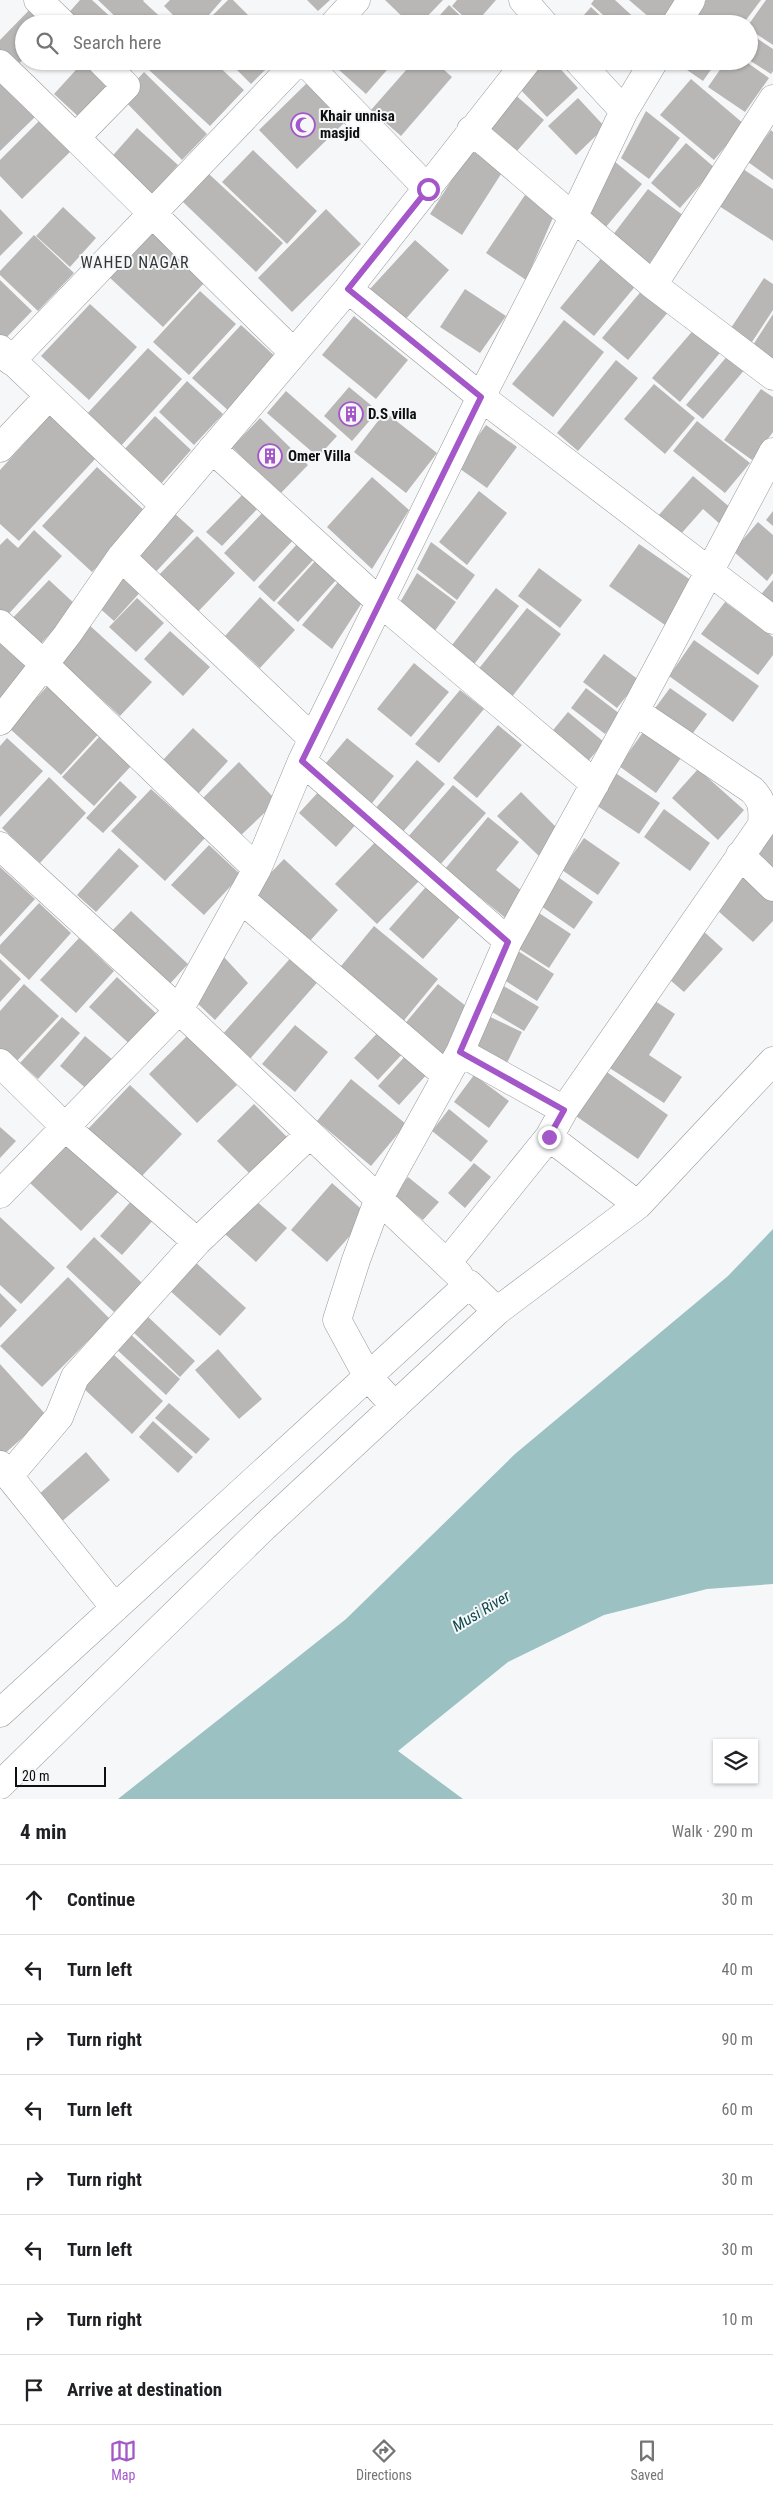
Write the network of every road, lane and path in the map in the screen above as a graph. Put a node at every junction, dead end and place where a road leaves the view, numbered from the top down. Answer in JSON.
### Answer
{"nodes":[{"id":1,"x":38,"y":0,"type":"edge"},
{"id":2,"x":356,"y":0,"type":"edge"},
{"id":3,"x":523,"y":0,"type":"edge"},
{"id":4,"x":691,"y":0,"type":"edge"},
{"id":5,"x":54,"y":15,"type":"edge"},
{"id":6,"x":342,"y":15,"type":"edge"},
{"id":7,"x":536,"y":15,"type":"edge"},
{"id":8,"x":682,"y":15,"type":"edge"},
{"id":9,"x":0,"y":64,"type":"edge"},
{"id":10,"x":110,"y":70,"type":"edge"},
{"id":11,"x":289,"y":70,"type":"edge"},
{"id":12,"x":313,"y":70,"type":"edge"},
{"id":13,"x":520,"y":70,"type":"edge"},
{"id":14,"x":586,"y":70,"type":"edge"},
{"id":15,"x":649,"y":70,"type":"edge"},
{"id":16,"x":773,"y":98,"type":"edge"},
{"id":17,"x":624,"y":111,"type":"junction"},
{"id":18,"x":471,"y":130,"type":"junction"},
{"id":19,"x":76,"y":136,"type":"junction"},
{"id":20,"x":428,"y":189,"type":"junction"},
{"id":21,"x":151,"y":214,"type":"junction"},
{"id":22,"x":573,"y":218,"type":"junction"},
{"id":23,"x":653,"y":285,"type":"junction"},
{"id":24,"x":348,"y":289,"type":"junction"},
{"id":25,"x":294,"y":353,"type":"junction"},
{"id":26,"x":6,"y":355,"type":"edge"},
{"id":27,"x":773,"y":376,"type":"edge"},
{"id":28,"x":49,"y":396,"type":"junction"},
{"id":29,"x":481,"y":397,"type":"junction"},
{"id":30,"x":0,"y":448,"type":"edge"},
{"id":31,"x":212,"y":449,"type":"junction"},
{"id":32,"x":773,"y":452,"type":"edge"},
{"id":33,"x":164,"y":505,"type":"junction"},
{"id":34,"x":121,"y":557,"type":"junction"},
{"id":35,"x":708,"y":572,"type":"junction"},
{"id":36,"x":381,"y":603,"type":"junction"},
{"id":37,"x":773,"y":620,"type":"edge"},
{"id":38,"x":0,"y":624,"type":"edge"},
{"id":39,"x":45,"y":665,"type":"junction"},
{"id":40,"x":635,"y":711,"type":"junction"},
{"id":41,"x":0,"y":721,"type":"edge"},
{"id":42,"x":307,"y":750,"type":"junction"},
{"id":43,"x":595,"y":784,"type":"junction"},
{"id":44,"x":0,"y":846,"type":"edge"},
{"id":45,"x":740,"y":855,"type":"junction"},
{"id":46,"x":257,"y":869,"type":"junction"},
{"id":47,"x":773,"y":887,"type":"edge"},
{"id":48,"x":241,"y":899,"type":"junction"},
{"id":49,"x":508,"y":942,"type":"junction"},
{"id":50,"x":179,"y":1010,"type":"junction"},
{"id":51,"x":460,"y":1052,"type":"junction"},
{"id":52,"x":773,"y":1061,"type":"edge"},
{"id":53,"x":0,"y":1063,"type":"edge"},
{"id":54,"x":446,"y":1076,"type":"junction"},
{"id":55,"x":564,"y":1110,"type":"junction"},
{"id":56,"x":65,"y":1127,"type":"junction"},
{"id":57,"x":309,"y":1135,"type":"junction"},
{"id":58,"x":549,"y":1137,"type":"junction"},
{"id":59,"x":0,"y":1194,"type":"edge"},
{"id":60,"x":379,"y":1198,"type":"junction"},
{"id":61,"x":638,"y":1205,"type":"junction"},
{"id":62,"x":197,"y":1242,"type":"junction"},
{"id":63,"x":447,"y":1263,"type":"junction"},
{"id":64,"x":469,"y":1284,"type":"junction"},
{"id":65,"x":497,"y":1312,"type":"junction"},
{"id":66,"x":368,"y":1377,"type":"junction"},
{"id":67,"x":395,"y":1406,"type":"junction"},
{"id":68,"x":5,"y":1470,"type":"edge"},
{"id":69,"x":115,"y":1608,"type":"junction"},
{"id":70,"x":0,"y":1712,"type":"edge"},
{"id":71,"x":0,"y":1785,"type":"edge"}],
"edges":[{"from":1,"to":5,"type":"street"},
{"from":2,"to":6,"type":"street"},
{"from":3,"to":7,"type":"street"},
{"from":4,"to":8,"type":"street"},
{"from":9,"to":19,"type":"street"},
{"from":10,"to":19,"type":"street"},
{"from":11,"to":21,"type":"street"},
{"from":12,"to":20,"type":"street"},
{"from":13,"to":18,"type":"street"},
{"from":14,"to":17,"type":"street"},
{"from":15,"to":17,"type":"street"},
{"from":16,"to":23,"type":"street"},
{"from":17,"to":22,"type":"street"},
{"from":18,"to":20,"type":"street"},
{"from":18,"to":22,"type":"street"},
{"from":19,"to":21,"type":"street"},
{"from":20,"to":24,"type":"street"},
{"from":21,"to":25,"type":"street"},
{"from":21,"to":26,"type":"street"},
{"from":22,"to":23,"type":"street"},
{"from":22,"to":29,"type":"street"},
{"from":23,"to":27,"type":"street"},
{"from":24,"to":25,"type":"street"},
{"from":24,"to":29,"type":"street"},
{"from":25,"to":31,"type":"street"},
{"from":26,"to":28,"type":"street"},
{"from":28,"to":30,"type":"street"},
{"from":28,"to":33,"type":"street"},
{"from":29,"to":35,"type":"street"},
{"from":29,"to":36,"type":"street"},
{"from":31,"to":33,"type":"street"},
{"from":31,"to":36,"type":"street"},
{"from":32,"to":35,"type":"street"},
{"from":33,"to":34,"type":"street"},
{"from":34,"to":39,"type":"street"},
{"from":34,"to":42,"type":"street"},
{"from":35,"to":37,"type":"street"},
{"from":35,"to":40,"type":"street"},
{"from":36,"to":42,"type":"street"},
{"from":36,"to":43,"type":"street"},
{"from":38,"to":39,"type":"street"},
{"from":39,"to":41,"type":"street"},
{"from":39,"to":46,"type":"street"},
{"from":40,"to":43,"type":"street"},
{"from":40,"to":45,"type":"street"},
{"from":42,"to":46,"type":"street"},
{"from":42,"to":49,"type":"street"},
{"from":43,"to":49,"type":"street"},
{"from":44,"to":50,"type":"street"},
{"from":45,"to":47,"type":"street"},
{"from":45,"to":55,"type":"street"},
{"from":46,"to":48,"type":"street"},
{"from":48,"to":50,"type":"street"},
{"from":48,"to":54,"type":"street"},
{"from":49,"to":51,"type":"street"},
{"from":50,"to":56,"type":"street"},
{"from":50,"to":57,"type":"street"},
{"from":51,"to":54,"type":"street"},
{"from":51,"to":55,"type":"street"},
{"from":52,"to":61,"type":"street"},
{"from":53,"to":56,"type":"street"},
{"from":54,"to":60,"type":"street"},
{"from":55,"to":58,"type":"street"},
{"from":56,"to":59,"type":"street"},
{"from":56,"to":62,"type":"street"},
{"from":57,"to":60,"type":"street"},
{"from":57,"to":62,"type":"street"},
{"from":58,"to":61,"type":"street"},
{"from":58,"to":63,"type":"street"},
{"from":60,"to":63,"type":"street"},
{"from":60,"to":66,"type":"street"},
{"from":61,"to":65,"type":"street"},
{"from":62,"to":68,"type":"street"},
{"from":63,"to":64,"type":"street"},
{"from":64,"to":65,"type":"street"},
{"from":64,"to":66,"type":"street"},
{"from":65,"to":67,"type":"street"},
{"from":66,"to":67,"type":"street"},
{"from":66,"to":69,"type":"street"},
{"from":67,"to":71,"type":"street"},
{"from":68,"to":69,"type":"street"},
{"from":69,"to":70,"type":"street"}]}
